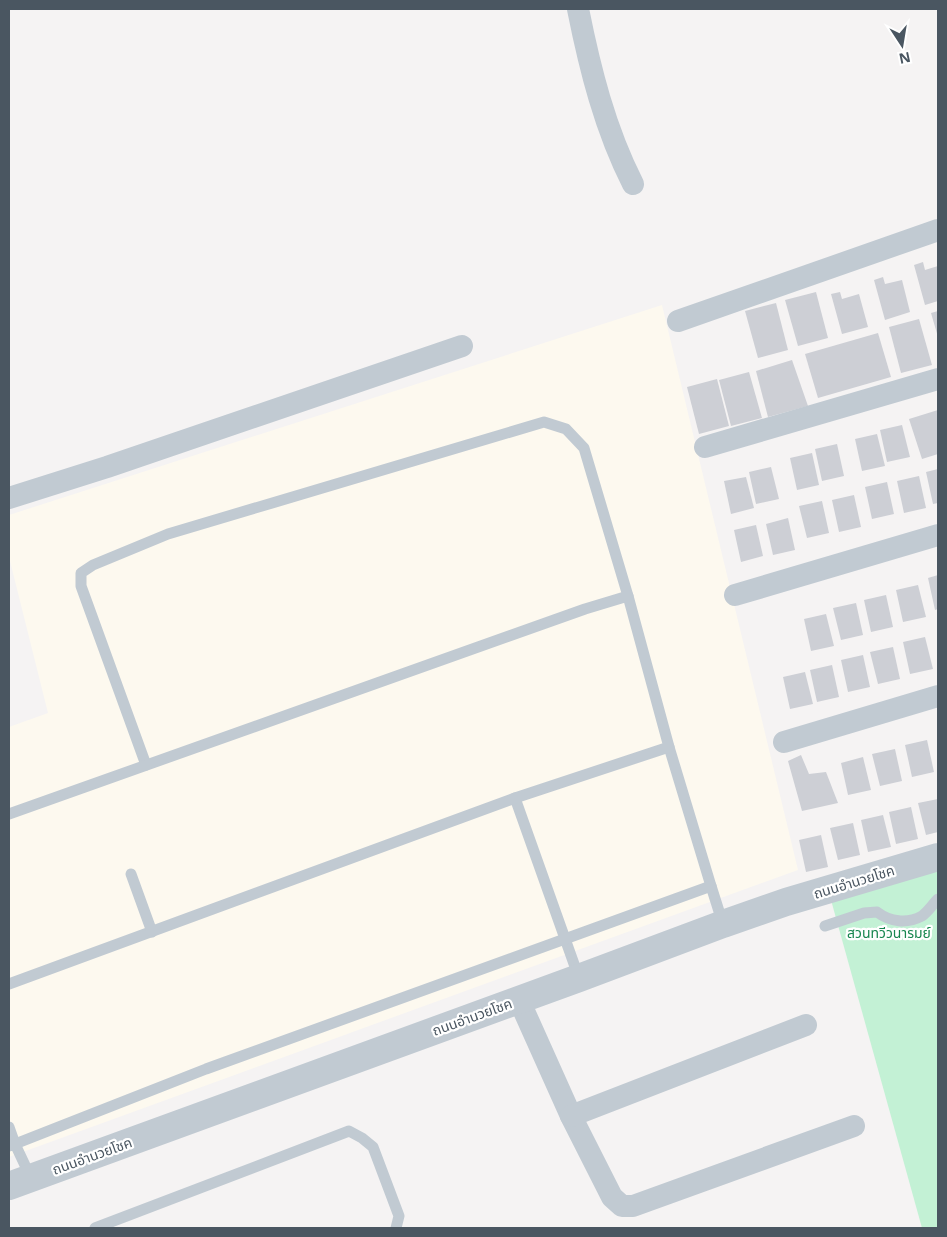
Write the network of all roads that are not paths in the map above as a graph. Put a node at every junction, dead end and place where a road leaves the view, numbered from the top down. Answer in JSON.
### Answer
{"nodes":[{"id":1,"x":578,"y":9,"type":"edge"},
{"id":2,"x":633,"y":184,"type":"dead end"},
{"id":3,"x":938,"y":230,"type":"edge"},
{"id":4,"x":678,"y":321,"type":"dead end"},
{"id":5,"x":462,"y":346,"type":"dead end"},
{"id":6,"x":938,"y":378,"type":"edge"},
{"id":7,"x":705,"y":447,"type":"dead end"},
{"id":8,"x":9,"y":498,"type":"edge"},
{"id":9,"x":938,"y":535,"type":"edge"},
{"id":10,"x":734,"y":595,"type":"dead end"},
{"id":11,"x":628,"y":596,"type":"junction"},
{"id":12,"x":938,"y":696,"type":"edge"},
{"id":13,"x":784,"y":742,"type":"dead end"},
{"id":14,"x":669,"y":747,"type":"junction"},
{"id":15,"x":146,"y":765,"type":"junction"},
{"id":16,"x":515,"y":798,"type":"junction"},
{"id":17,"x":9,"y":814,"type":"edge"},
{"id":18,"x":938,"y":857,"type":"edge"},
{"id":19,"x":131,"y":874,"type":"dead end"},
{"id":20,"x":711,"y":886,"type":"junction"},
{"id":21,"x":938,"y":899,"type":"edge"},
{"id":22,"x":723,"y":924,"type":"junction"},
{"id":23,"x":825,"y":926,"type":"dead end"},
{"id":24,"x":152,"y":932,"type":"junction"},
{"id":25,"x":566,"y":939,"type":"junction"},
{"id":26,"x":579,"y":978,"type":"junction"},
{"id":27,"x":9,"y":984,"type":"edge"},
{"id":28,"x":519,"y":1000,"type":"junction"},
{"id":29,"x":806,"y":1024,"type":"dead end"},
{"id":30,"x":571,"y":1116,"type":"junction"},
{"id":31,"x":854,"y":1126,"type":"dead end"},
{"id":32,"x":9,"y":1127,"type":"edge"},
{"id":33,"x":12,"y":1145,"type":"edge"},
{"id":34,"x":20,"y":1182,"type":"edge"},
{"id":35,"x":95,"y":1228,"type":"edge"},
{"id":36,"x":396,"y":1228,"type":"edge"}],
"edges":[{"from":1,"to":2,"type":"street"},
{"from":3,"to":4,"type":"street"},
{"from":5,"to":8,"type":"street"},
{"from":6,"to":7,"type":"street"},
{"from":9,"to":10,"type":"street"},
{"from":11,"to":14,"type":"lane"},
{"from":11,"to":15,"type":"lane"},
{"from":11,"to":15,"type":"lane"},
{"from":12,"to":13,"type":"street"},
{"from":14,"to":16,"type":"lane"},
{"from":14,"to":20,"type":"lane"},
{"from":15,"to":17,"type":"lane"},
{"from":16,"to":24,"type":"lane"},
{"from":16,"to":25,"type":"lane"},
{"from":18,"to":22,"type":"street","name":"ถนนอำนวยโชค"},
{"from":19,"to":24,"type":"lane"},
{"from":20,"to":22,"type":"lane"},
{"from":20,"to":25,"type":"lane"},
{"from":21,"to":23,"type":"lane"},
{"from":22,"to":26,"type":"street","name":"ถนนอำนวยโชค"},
{"from":24,"to":27,"type":"lane"},
{"from":25,"to":26,"type":"lane"},
{"from":25,"to":33,"type":"lane"},
{"from":26,"to":28,"type":"street","name":"ถนนอำนวยโชค"},
{"from":28,"to":30,"type":"street"},
{"from":28,"to":34,"type":"street","name":"ถนนอำนวยโชค"},
{"from":29,"to":30,"type":"street"},
{"from":30,"to":31,"type":"street"},
{"from":32,"to":33,"type":"lane"},
{"from":33,"to":34,"type":"lane"},
{"from":35,"to":36,"type":"lane"}]}
